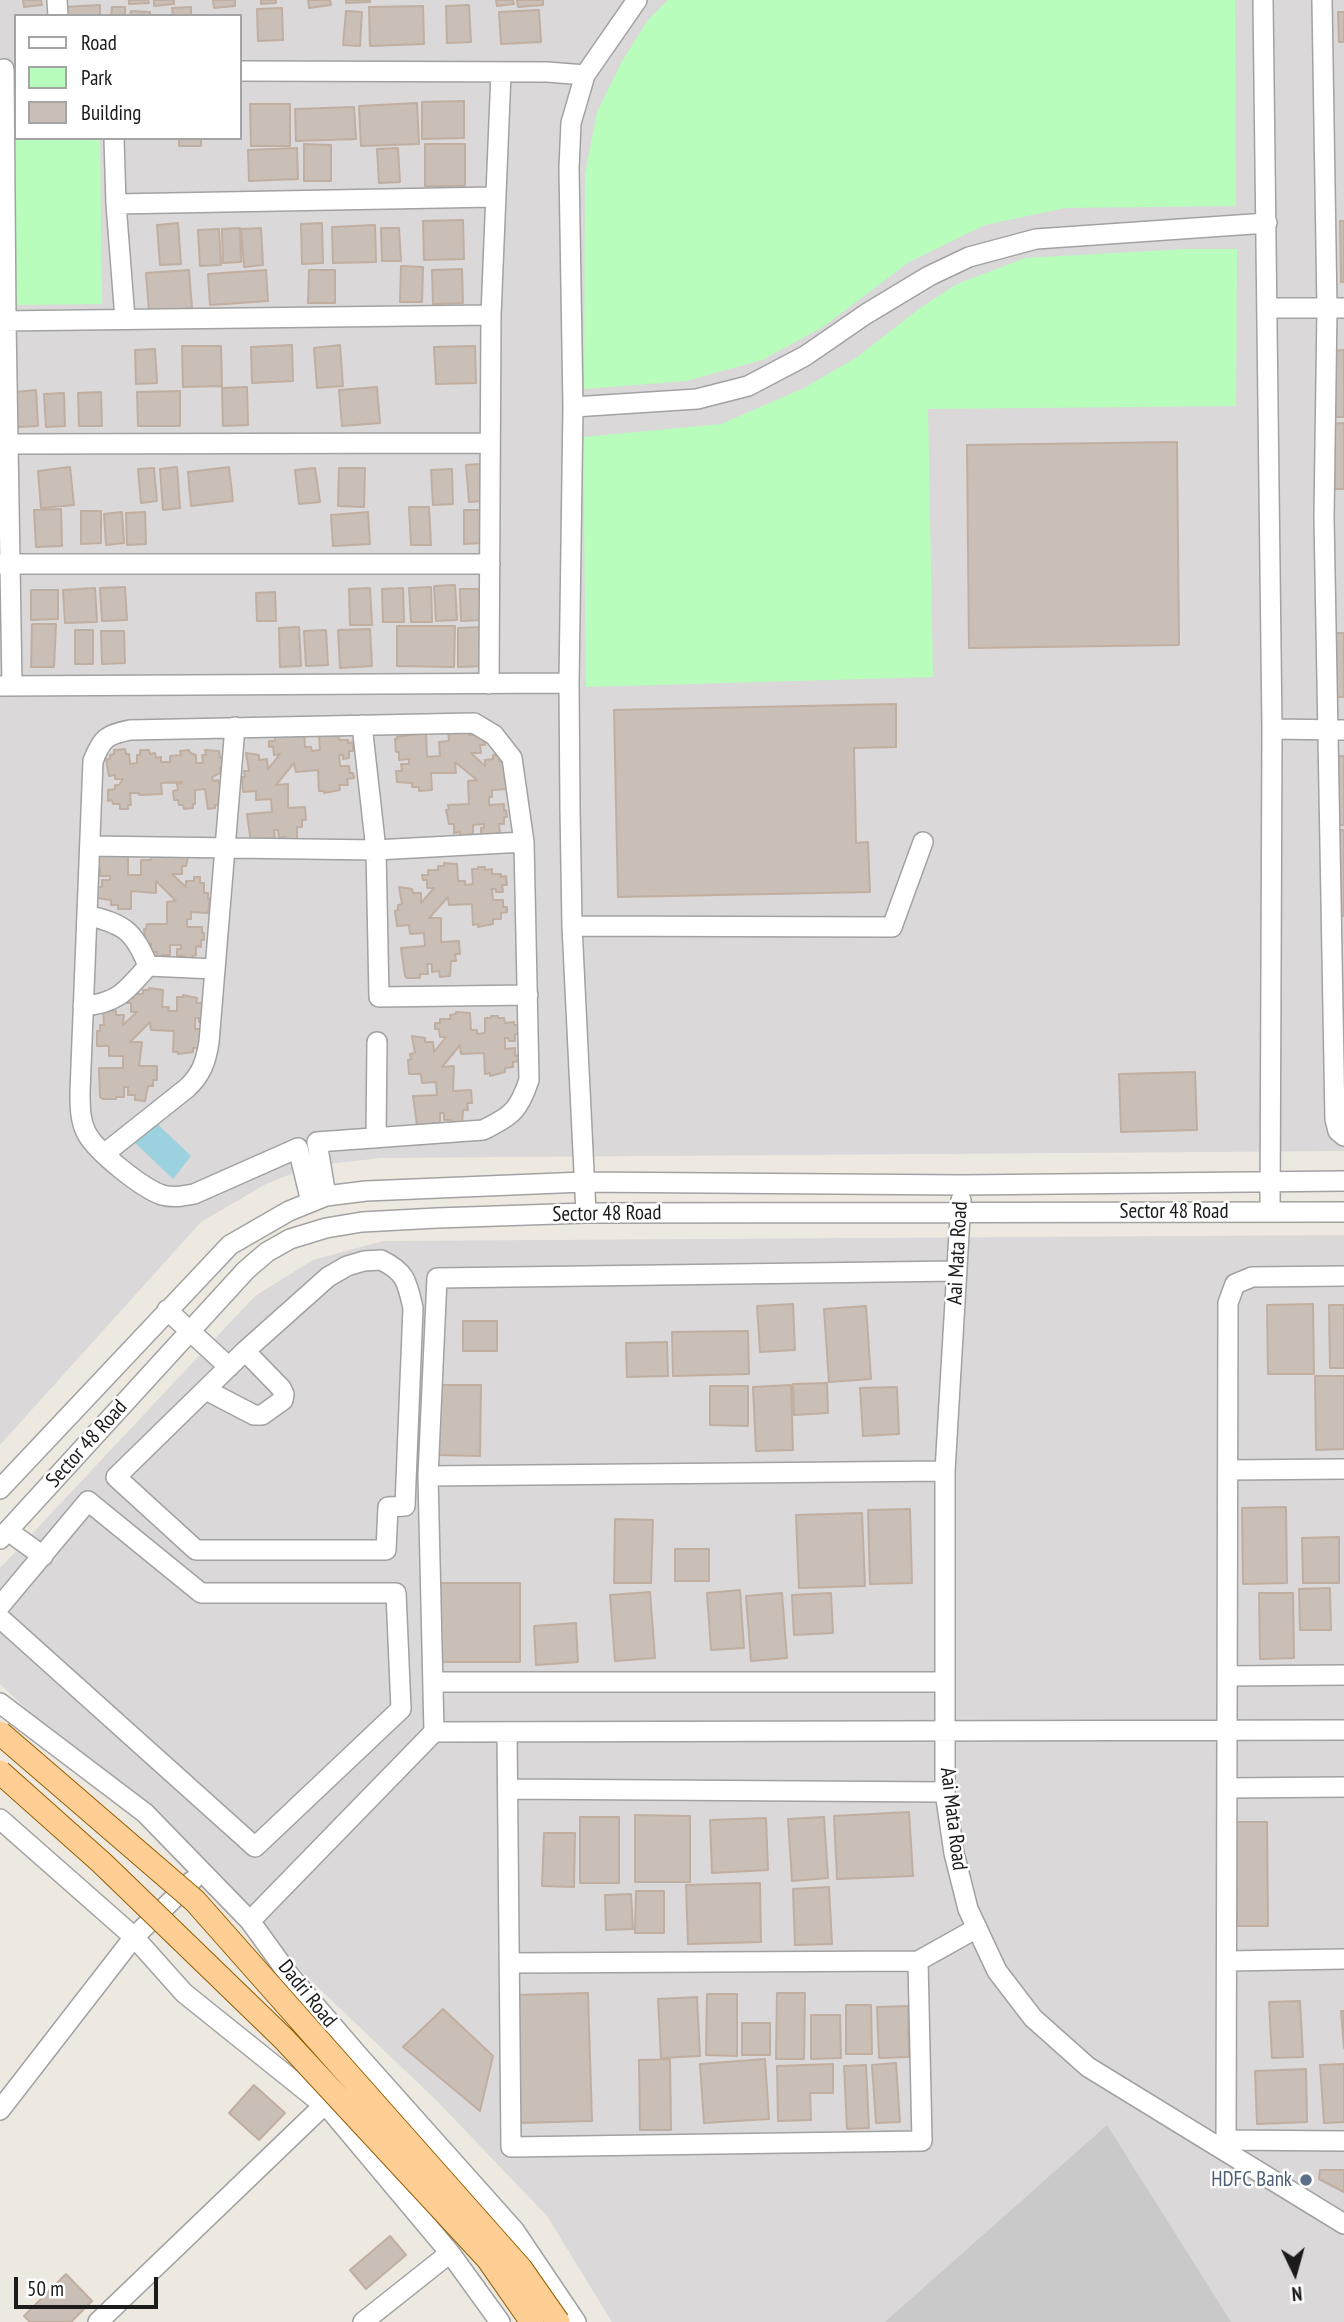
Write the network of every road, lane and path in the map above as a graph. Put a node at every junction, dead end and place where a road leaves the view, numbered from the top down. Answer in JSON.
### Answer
{"nodes":[{"id":1,"x":637,"y":0,"type":"edge"},
{"id":2,"x":1263,"y":0,"type":"edge"},
{"id":3,"x":1322,"y":0,"type":"edge"},
{"id":4,"x":7,"y":69,"type":"edge"},
{"id":5,"x":242,"y":71,"type":"edge"},
{"id":6,"x":501,"y":73,"type":"junction"},
{"id":7,"x":585,"y":75,"type":"junction"},
{"id":8,"x":1334,"y":94,"type":"edge"},
{"id":9,"x":114,"y":140,"type":"edge"},
{"id":10,"x":494,"y":197,"type":"junction"},
{"id":11,"x":3,"y":198,"type":"edge"},
{"id":12,"x":116,"y":204,"type":"junction"},
{"id":13,"x":1267,"y":223,"type":"junction"},
{"id":14,"x":1267,"y":308,"type":"junction"},
{"id":15,"x":1336,"y":308,"type":"edge"},
{"id":16,"x":491,"y":315,"type":"junction"},
{"id":17,"x":125,"y":319,"type":"junction"},
{"id":18,"x":3,"y":321,"type":"edge"},
{"id":19,"x":573,"y":408,"type":"junction"},
{"id":20,"x":490,"y":443,"type":"junction"},
{"id":21,"x":8,"y":444,"type":"junction"},
{"id":22,"x":1324,"y":517,"type":"junction"},
{"id":23,"x":1344,"y":517,"type":"edge"},
{"id":24,"x":490,"y":564,"type":"junction"},
{"id":25,"x":5,"y":565,"type":"edge"},
{"id":26,"x":569,"y":683,"type":"junction"},
{"id":27,"x":489,"y":684,"type":"junction"},
{"id":28,"x":6,"y":686,"type":"edge"},
{"id":29,"x":362,"y":725,"type":"junction"},
{"id":30,"x":235,"y":727,"type":"junction"},
{"id":31,"x":1272,"y":729,"type":"junction"},
{"id":32,"x":1335,"y":730,"type":"edge"},
{"id":33,"x":524,"y":842,"type":"junction"},
{"id":34,"x":923,"y":842,"type":"dead end"},
{"id":35,"x":90,"y":846,"type":"junction"},
{"id":36,"x":225,"y":846,"type":"junction"},
{"id":37,"x":376,"y":850,"type":"junction"},
{"id":38,"x":87,"y":915,"type":"junction"},
{"id":39,"x":572,"y":926,"type":"junction"},
{"id":40,"x":1338,"y":935,"type":"edge"},
{"id":41,"x":148,"y":966,"type":"junction"},
{"id":42,"x":215,"y":969,"type":"junction"},
{"id":43,"x":527,"y":995,"type":"junction"},
{"id":44,"x":83,"y":1006,"type":"junction"},
{"id":45,"x":377,"y":1042,"type":"dead end"},
{"id":46,"x":1344,"y":1136,"type":"edge"},
{"id":47,"x":376,"y":1138,"type":"junction"},
{"id":48,"x":104,"y":1154,"type":"junction"},
{"id":49,"x":1269,"y":1181,"type":"junction"},
{"id":50,"x":1344,"y":1181,"type":"edge"},
{"id":51,"x":583,"y":1182,"type":"junction"},
{"id":52,"x":962,"y":1185,"type":"junction"},
{"id":53,"x":319,"y":1199,"type":"junction"},
{"id":54,"x":960,"y":1212,"type":"junction"},
{"id":55,"x":1270,"y":1212,"type":"junction"},
{"id":56,"x":1344,"y":1212,"type":"edge"},
{"id":57,"x":586,"y":1213,"type":"junction"},
{"id":58,"x":957,"y":1271,"type":"junction"},
{"id":59,"x":1344,"y":1276,"type":"edge"},
{"id":60,"x":167,"y":1310,"type":"junction"},
{"id":61,"x":190,"y":1331,"type":"junction"},
{"id":62,"x":245,"y":1351,"type":"junction"},
{"id":63,"x":229,"y":1367,"type":"junction"},
{"id":64,"x":206,"y":1390,"type":"junction"},
{"id":65,"x":1344,"y":1469,"type":"edge"},
{"id":66,"x":1228,"y":1470,"type":"junction"},
{"id":67,"x":945,"y":1471,"type":"junction"},
{"id":68,"x":428,"y":1476,"type":"junction"},
{"id":69,"x":0,"y":1489,"type":"edge"},
{"id":70,"x":4,"y":1535,"type":"edge"},
{"id":71,"x":43,"y":1556,"type":"junction"},
{"id":72,"x":0,"y":1606,"type":"edge"},
{"id":73,"x":0,"y":1618,"type":"edge"},
{"id":74,"x":1344,"y":1675,"type":"edge"},
{"id":75,"x":1228,"y":1676,"type":"junction"},
{"id":76,"x":433,"y":1682,"type":"junction"},
{"id":77,"x":944,"y":1682,"type":"junction"},
{"id":78,"x":0,"y":1703,"type":"edge"},
{"id":79,"x":1344,"y":1730,"type":"edge"},
{"id":80,"x":1228,"y":1731,"type":"junction"},
{"id":81,"x":434,"y":1732,"type":"junction"},
{"id":82,"x":507,"y":1732,"type":"junction"},
{"id":83,"x":0,"y":1733,"type":"edge"},
{"id":84,"x":945,"y":1733,"type":"junction"},
{"id":85,"x":0,"y":1772,"type":"edge"},
{"id":86,"x":1344,"y":1787,"type":"edge"},
{"id":87,"x":1228,"y":1788,"type":"junction"},
{"id":88,"x":508,"y":1789,"type":"junction"},
{"id":89,"x":944,"y":1792,"type":"junction"},
{"id":90,"x":0,"y":1819,"type":"edge"},
{"id":91,"x":201,"y":1872,"type":"junction"},
{"id":92,"x":250,"y":1921,"type":"junction"},
{"id":93,"x":977,"y":1928,"type":"junction"},
{"id":94,"x":134,"y":1937,"type":"junction"},
{"id":95,"x":1344,"y":1959,"type":"edge"},
{"id":96,"x":918,"y":1961,"type":"junction"},
{"id":97,"x":1227,"y":1961,"type":"junction"},
{"id":98,"x":510,"y":1963,"type":"junction"},
{"id":99,"x":323,"y":2106,"type":"junction"},
{"id":100,"x":0,"y":2110,"type":"edge"},
{"id":101,"x":1344,"y":2141,"type":"edge"},
{"id":102,"x":1226,"y":2146,"type":"junction"},
{"id":103,"x":1344,"y":2224,"type":"edge"},
{"id":104,"x":450,"y":2253,"type":"junction"},
{"id":105,"x":98,"y":2322,"type":"edge"},
{"id":106,"x":363,"y":2322,"type":"edge"},
{"id":107,"x":500,"y":2322,"type":"edge"},
{"id":108,"x":532,"y":2322,"type":"edge"},
{"id":109,"x":558,"y":2322,"type":"edge"},
{"id":110,"x":576,"y":2322,"type":"edge"}],
"edges":[{"from":1,"to":7,"type":"street"},
{"from":2,"to":13,"type":"street"},
{"from":3,"to":8,"type":"street"},
{"from":4,"to":11,"type":"street"},
{"from":5,"to":6,"type":"street"},
{"from":6,"to":7,"type":"street"},
{"from":6,"to":10,"type":"street"},
{"from":7,"to":19,"type":"street"},
{"from":8,"to":15,"type":"street"},
{"from":9,"to":12,"type":"street"},
{"from":10,"to":12,"type":"street"},
{"from":10,"to":16,"type":"street"},
{"from":11,"to":18,"type":"street"},
{"from":12,"to":17,"type":"street"},
{"from":13,"to":14,"type":"street"},
{"from":13,"to":19,"type":"street"},
{"from":14,"to":15,"type":"street"},
{"from":14,"to":31,"type":"street"},
{"from":15,"to":22,"type":"street"},
{"from":16,"to":17,"type":"street"},
{"from":16,"to":20,"type":"street"},
{"from":17,"to":18,"type":"street"},
{"from":18,"to":21,"type":"street"},
{"from":19,"to":26,"type":"street"},
{"from":20,"to":21,"type":"street"},
{"from":20,"to":24,"type":"street"},
{"from":21,"to":25,"type":"street"},
{"from":22,"to":23,"type":"street"},
{"from":22,"to":32,"type":"street"},
{"from":24,"to":25,"type":"street"},
{"from":24,"to":27,"type":"street"},
{"from":25,"to":28,"type":"street"},
{"from":26,"to":27,"type":"street"},
{"from":26,"to":39,"type":"street"},
{"from":27,"to":28,"type":"street"},
{"from":29,"to":30,"type":"street"},
{"from":29,"to":33,"type":"street"},
{"from":29,"to":37,"type":"street"},
{"from":30,"to":35,"type":"street"},
{"from":30,"to":36,"type":"street"},
{"from":31,"to":32,"type":"street"},
{"from":31,"to":49,"type":"street"},
{"from":32,"to":40,"type":"street"},
{"from":33,"to":37,"type":"street"},
{"from":33,"to":43,"type":"street"},
{"from":34,"to":39,"type":"street"},
{"from":35,"to":36,"type":"street"},
{"from":35,"to":38,"type":"street"},
{"from":36,"to":37,"type":"street"},
{"from":36,"to":42,"type":"street"},
{"from":37,"to":43,"type":"street"},
{"from":38,"to":41,"type":"street"},
{"from":38,"to":44,"type":"street"},
{"from":39,"to":51,"type":"street"},
{"from":40,"to":46,"type":"street"},
{"from":41,"to":42,"type":"street"},
{"from":41,"to":44,"type":"street"},
{"from":42,"to":48,"type":"street"},
{"from":43,"to":47,"type":"street"},
{"from":44,"to":48,"type":"street"},
{"from":45,"to":47,"type":"street"},
{"from":47,"to":53,"type":"street"},
{"from":48,"to":53,"type":"street"},
{"from":49,"to":50,"type":"street","name":"Sector 48 Road"},
{"from":49,"to":52,"type":"street","name":"Sector 48 Road"},
{"from":49,"to":55,"type":"street"},
{"from":51,"to":52,"type":"street","name":"Sector 48 Road"},
{"from":51,"to":53,"type":"street","name":"Sector 48 Road"},
{"from":51,"to":57,"type":"street"},
{"from":52,"to":54,"type":"street","name":"Aai Mata Road"},
{"from":53,"to":60,"type":"street","name":"Sector 48 Road"},
{"from":54,"to":55,"type":"street","name":"Sector 48 Road"},
{"from":54,"to":57,"type":"street","name":"Sector 48 Road"},
{"from":54,"to":58,"type":"street","name":"Aai Mata Road"},
{"from":55,"to":56,"type":"street","name":"Sector 48 Road"},
{"from":57,"to":61,"type":"street","name":"Sector 48 Road"},
{"from":58,"to":67,"type":"street","name":"Aai Mata Road"},
{"from":58,"to":68,"type":"street"},
{"from":59,"to":66,"type":"street"},
{"from":60,"to":61,"type":"street"},
{"from":60,"to":69,"type":"street","name":"Sector 48 Road"},
{"from":61,"to":63,"type":"street"},
{"from":61,"to":70,"type":"street","name":"Sector 48 Road"},
{"from":62,"to":63,"type":"street"},
{"from":62,"to":64,"type":"street"},
{"from":62,"to":64,"type":"street"},
{"from":63,"to":64,"type":"street"},
{"from":65,"to":66,"type":"street"},
{"from":66,"to":75,"type":"street"},
{"from":67,"to":68,"type":"street"},
{"from":67,"to":77,"type":"street","name":"Aai Mata Road"},
{"from":68,"to":76,"type":"street"},
{"from":70,"to":71,"type":"street"},
{"from":71,"to":72,"type":"street"},
{"from":71,"to":73,"type":"street"},
{"from":74,"to":75,"type":"street"},
{"from":75,"to":80,"type":"street"},
{"from":76,"to":77,"type":"street"},
{"from":76,"to":81,"type":"street"},
{"from":77,"to":84,"type":"street","name":"Aai Mata Road"},
{"from":78,"to":91,"type":"street","name":"Dadri Road"},
{"from":79,"to":80,"type":"street"},
{"from":80,"to":84,"type":"street"},
{"from":80,"to":87,"type":"street"},
{"from":81,"to":82,"type":"street"},
{"from":81,"to":92,"type":"street"},
{"from":82,"to":84,"type":"street"},
{"from":82,"to":88,"type":"street"},
{"from":83,"to":109,"type":"main road","bridge":true},
{"from":84,"to":89,"type":"street","name":"Aai Mata Road"},
{"from":85,"to":108,"type":"main road","bridge":true},
{"from":86,"to":87,"type":"street"},
{"from":87,"to":97,"type":"street"},
{"from":88,"to":89,"type":"street"},
{"from":88,"to":98,"type":"street"},
{"from":89,"to":93,"type":"street","name":"Aai Mata Road"},
{"from":90,"to":94,"type":"street"},
{"from":91,"to":92,"type":"street","name":"Dadri Road"},
{"from":91,"to":94,"type":"street"},
{"from":92,"to":110,"type":"street","name":"Dadri Road"},
{"from":93,"to":96,"type":"street"},
{"from":93,"to":102,"type":"street","name":"Aai Mata Road"},
{"from":94,"to":99,"type":"street"},
{"from":94,"to":100,"type":"street"},
{"from":95,"to":97,"type":"street"},
{"from":96,"to":98,"type":"street"},
{"from":96,"to":98,"type":"street"},
{"from":97,"to":102,"type":"street"},
{"from":99,"to":104,"type":"street"},
{"from":99,"to":105,"type":"street"},
{"from":101,"to":102,"type":"street"},
{"from":102,"to":103,"type":"street","name":"Aai Mata Road"},
{"from":104,"to":106,"type":"street"},
{"from":104,"to":107,"type":"street"}]}
